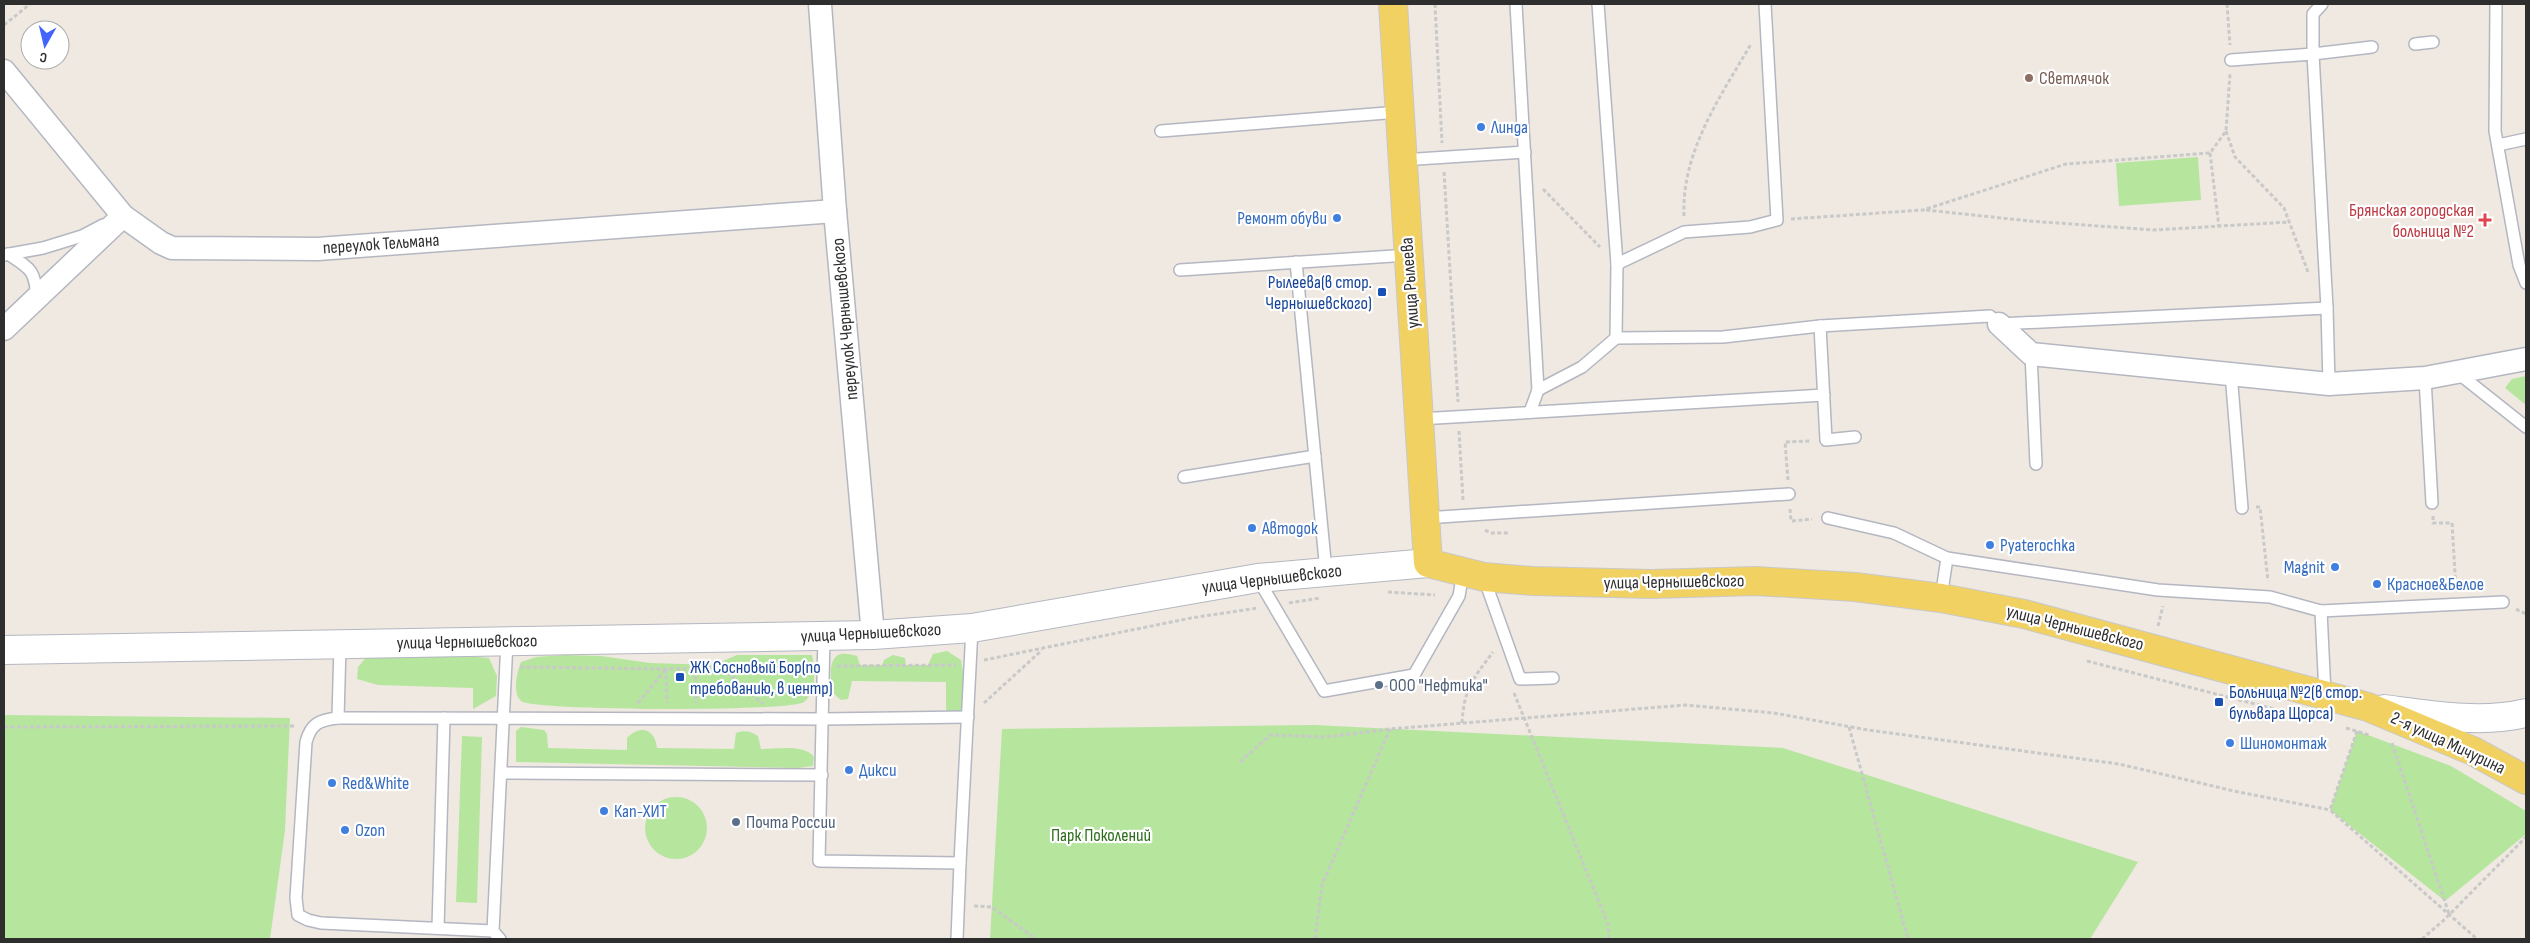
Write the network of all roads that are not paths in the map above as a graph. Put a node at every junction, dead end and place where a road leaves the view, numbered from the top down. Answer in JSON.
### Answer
{"nodes":[{"id":1,"x":820,"y":4,"type":"edge"},
{"id":2,"x":1392,"y":4,"type":"edge"},
{"id":3,"x":1516,"y":4,"type":"edge"},
{"id":4,"x":1598,"y":4,"type":"edge"},
{"id":5,"x":1765,"y":4,"type":"edge"},
{"id":6,"x":2322,"y":4,"type":"edge"},
{"id":7,"x":2496,"y":4,"type":"edge"},
{"id":8,"x":2313,"y":9,"type":"edge"},
{"id":9,"x":2433,"y":42,"type":"dead end"},
{"id":10,"x":2415,"y":44,"type":"dead end"},
{"id":11,"x":2372,"y":47,"type":"dead end"},
{"id":12,"x":2313,"y":54,"type":"junction"},
{"id":13,"x":2232,"y":60,"type":"road end"},
{"id":14,"x":4,"y":71,"type":"edge"},
{"id":15,"x":1400,"y":112,"type":"junction"},
{"id":16,"x":1161,"y":131,"type":"dead end"},
{"id":17,"x":2526,"y":139,"type":"edge"},
{"id":18,"x":2498,"y":145,"type":"junction"},
{"id":19,"x":1525,"y":152,"type":"junction"},
{"id":20,"x":1402,"y":160,"type":"junction"},
{"id":21,"x":835,"y":211,"type":"junction"},
{"id":22,"x":123,"y":216,"type":"junction"},
{"id":23,"x":6,"y":254,"type":"edge"},
{"id":24,"x":1409,"y":255,"type":"junction"},
{"id":25,"x":1296,"y":262,"type":"junction"},
{"id":26,"x":1617,"y":264,"type":"junction"},
{"id":27,"x":1180,"y":270,"type":"dead end"},
{"id":28,"x":2526,"y":283,"type":"edge"},
{"id":29,"x":37,"y":298,"type":"junction"},
{"id":30,"x":2327,"y":308,"type":"junction"},
{"id":31,"x":1999,"y":324,"type":"junction"},
{"id":32,"x":1820,"y":326,"type":"junction"},
{"id":33,"x":4,"y":329,"type":"edge"},
{"id":34,"x":1616,"y":338,"type":"junction"},
{"id":35,"x":2031,"y":354,"type":"junction"},
{"id":36,"x":2526,"y":359,"type":"edge"},
{"id":37,"x":2231,"y":373,"type":"junction"},
{"id":38,"x":2458,"y":373,"type":"junction"},
{"id":39,"x":2425,"y":378,"type":"junction"},
{"id":40,"x":2329,"y":384,"type":"junction"},
{"id":41,"x":1538,"y":390,"type":"junction"},
{"id":42,"x":1824,"y":395,"type":"junction"},
{"id":43,"x":1530,"y":412,"type":"junction"},
{"id":44,"x":1419,"y":419,"type":"junction"},
{"id":45,"x":2526,"y":426,"type":"edge"},
{"id":46,"x":1855,"y":437,"type":"dead end"},
{"id":47,"x":1315,"y":456,"type":"junction"},
{"id":48,"x":2036,"y":464,"type":"dead end"},
{"id":49,"x":1184,"y":477,"type":"dead end"},
{"id":50,"x":1788,"y":494,"type":"road end"},
{"id":51,"x":2432,"y":503,"type":"road end"},
{"id":52,"x":2242,"y":508,"type":"road end"},
{"id":53,"x":1425,"y":518,"type":"junction"},
{"id":54,"x":1828,"y":518,"type":"road end"},
{"id":55,"x":1947,"y":558,"type":"junction"},
{"id":56,"x":1428,"y":563,"type":"junction"},
{"id":57,"x":1326,"y":571,"type":"junction"},
{"id":58,"x":1473,"y":575,"type":"junction"},
{"id":59,"x":1258,"y":578,"type":"junction"},
{"id":60,"x":1941,"y":598,"type":"junction"},
{"id":61,"x":2503,"y":602,"type":"dead end"},
{"id":62,"x":2321,"y":611,"type":"junction"},
{"id":63,"x":972,"y":628,"type":"junction"},
{"id":64,"x":873,"y":635,"type":"junction"},
{"id":65,"x":824,"y":636,"type":"junction"},
{"id":66,"x":507,"y":641,"type":"junction"},
{"id":67,"x":340,"y":645,"type":"junction"},
{"id":68,"x":4,"y":650,"type":"edge"},
{"id":69,"x":1553,"y":678,"type":"dead end"},
{"id":70,"x":2325,"y":696,"type":"junction"},
{"id":71,"x":2526,"y":713,"type":"edge"},
{"id":72,"x":968,"y":717,"type":"junction"},
{"id":73,"x":338,"y":718,"type":"junction"},
{"id":74,"x":444,"y":718,"type":"junction"},
{"id":75,"x":504,"y":718,"type":"junction"},
{"id":76,"x":824,"y":719,"type":"junction"},
{"id":77,"x":2362,"y":719,"type":"junction"},
{"id":78,"x":501,"y":773,"type":"junction"},
{"id":79,"x":822,"y":775,"type":"junction"},
{"id":80,"x":2526,"y":780,"type":"edge"},
{"id":81,"x":960,"y":863,"type":"junction"},
{"id":82,"x":438,"y":928,"type":"junction"},
{"id":83,"x":496,"y":935,"type":"edge"},
{"id":84,"x":957,"y":939,"type":"edge"}],
"edges":[{"from":1,"to":21,"type":"street","name":"переулок Чернышевского"},
{"from":2,"to":15,"type":"main road","name":"улица Рылеева"},
{"from":3,"to":19,"type":"lane"},
{"from":4,"to":26,"type":"lane"},
{"from":5,"to":26,"type":"lane"},
{"from":6,"to":8,"type":"lane"},
{"from":7,"to":18,"type":"lane"},
{"from":8,"to":12,"type":"lane"},
{"from":9,"to":10,"type":"lane"},
{"from":11,"to":12,"type":"lane"},
{"from":12,"to":13,"type":"lane"},
{"from":12,"to":30,"type":"lane"},
{"from":14,"to":22,"type":"street","name":"переулок Тельмана"},
{"from":15,"to":16,"type":"lane"},
{"from":15,"to":20,"type":"main road","name":"улица Рылеева"},
{"from":17,"to":18,"type":"lane"},
{"from":18,"to":28,"type":"lane"},
{"from":19,"to":20,"type":"lane"},
{"from":19,"to":41,"type":"lane"},
{"from":20,"to":24,"type":"main road","name":"улица Рылеева"},
{"from":21,"to":22,"type":"street","name":"переулок Тельмана"},
{"from":21,"to":64,"type":"street","name":"переулок Чернышевского"},
{"from":22,"to":23,"type":"lane"},
{"from":22,"to":29,"type":"street"},
{"from":23,"to":29,"type":"lane"},
{"from":24,"to":25,"type":"lane"},
{"from":24,"to":44,"type":"main road","name":"улица Рылеева"},
{"from":25,"to":27,"type":"lane"},
{"from":25,"to":47,"type":"lane"},
{"from":26,"to":34,"type":"lane"},
{"from":29,"to":33,"type":"street"},
{"from":30,"to":31,"type":"lane"},
{"from":30,"to":40,"type":"lane"},
{"from":31,"to":32,"type":"lane"},
{"from":31,"to":35,"type":"street"},
{"from":32,"to":34,"type":"lane"},
{"from":32,"to":42,"type":"lane"},
{"from":34,"to":41,"type":"lane"},
{"from":35,"to":37,"type":"street"},
{"from":35,"to":48,"type":"lane"},
{"from":36,"to":38,"type":"street"},
{"from":37,"to":40,"type":"street"},
{"from":37,"to":52,"type":"lane"},
{"from":38,"to":39,"type":"street"},
{"from":38,"to":45,"type":"lane"},
{"from":39,"to":40,"type":"street"},
{"from":39,"to":51,"type":"lane"},
{"from":41,"to":43,"type":"lane"},
{"from":42,"to":43,"type":"lane"},
{"from":42,"to":46,"type":"lane"},
{"from":43,"to":44,"type":"lane"},
{"from":44,"to":53,"type":"main road","name":"улица Рылеева"},
{"from":47,"to":49,"type":"lane"},
{"from":47,"to":57,"type":"lane"},
{"from":50,"to":53,"type":"lane"},
{"from":53,"to":56,"type":"main road","name":"улица Рылеева"},
{"from":54,"to":55,"type":"lane"},
{"from":55,"to":60,"type":"lane"},
{"from":55,"to":62,"type":"lane"},
{"from":56,"to":57,"type":"street","name":"улица Чернышевского"},
{"from":56,"to":58,"type":"main road","name":"улица Чернышевского"},
{"from":57,"to":59,"type":"street","name":"улица Чернышевского"},
{"from":58,"to":59,"type":"lane"},
{"from":58,"to":60,"type":"main road","name":"улица Чернышевского"},
{"from":58,"to":69,"type":"lane"},
{"from":59,"to":63,"type":"street","name":"улица Чернышевского"},
{"from":60,"to":70,"type":"main road","name":"улица Чернышевского"},
{"from":61,"to":62,"type":"lane"},
{"from":62,"to":70,"type":"lane"},
{"from":63,"to":64,"type":"street","name":"улица Чернышевского"},
{"from":63,"to":72,"type":"lane"},
{"from":64,"to":65,"type":"street","name":"улица Чернышевского"},
{"from":65,"to":66,"type":"street","name":"улица Чернышевского"},
{"from":65,"to":76,"type":"lane"},
{"from":66,"to":67,"type":"street","name":"улица Чернышевского"},
{"from":66,"to":75,"type":"lane"},
{"from":67,"to":68,"type":"street","name":"улица Чернышевского"},
{"from":67,"to":73,"type":"lane"},
{"from":70,"to":77,"type":"main road","name":"улица Чернышевского"},
{"from":71,"to":77,"type":"street","name":"улица Чернышевского"},
{"from":72,"to":76,"type":"lane"},
{"from":72,"to":81,"type":"lane"},
{"from":73,"to":74,"type":"lane"},
{"from":73,"to":82,"type":"lane"},
{"from":74,"to":75,"type":"lane"},
{"from":74,"to":82,"type":"lane"},
{"from":75,"to":76,"type":"lane"},
{"from":75,"to":78,"type":"lane"},
{"from":76,"to":79,"type":"lane"},
{"from":77,"to":80,"type":"main road","name":"2-я улица Мичурина"},
{"from":78,"to":79,"type":"lane"},
{"from":78,"to":83,"type":"lane"},
{"from":79,"to":81,"type":"lane"},
{"from":81,"to":84,"type":"lane"},
{"from":82,"to":83,"type":"lane"}]}
